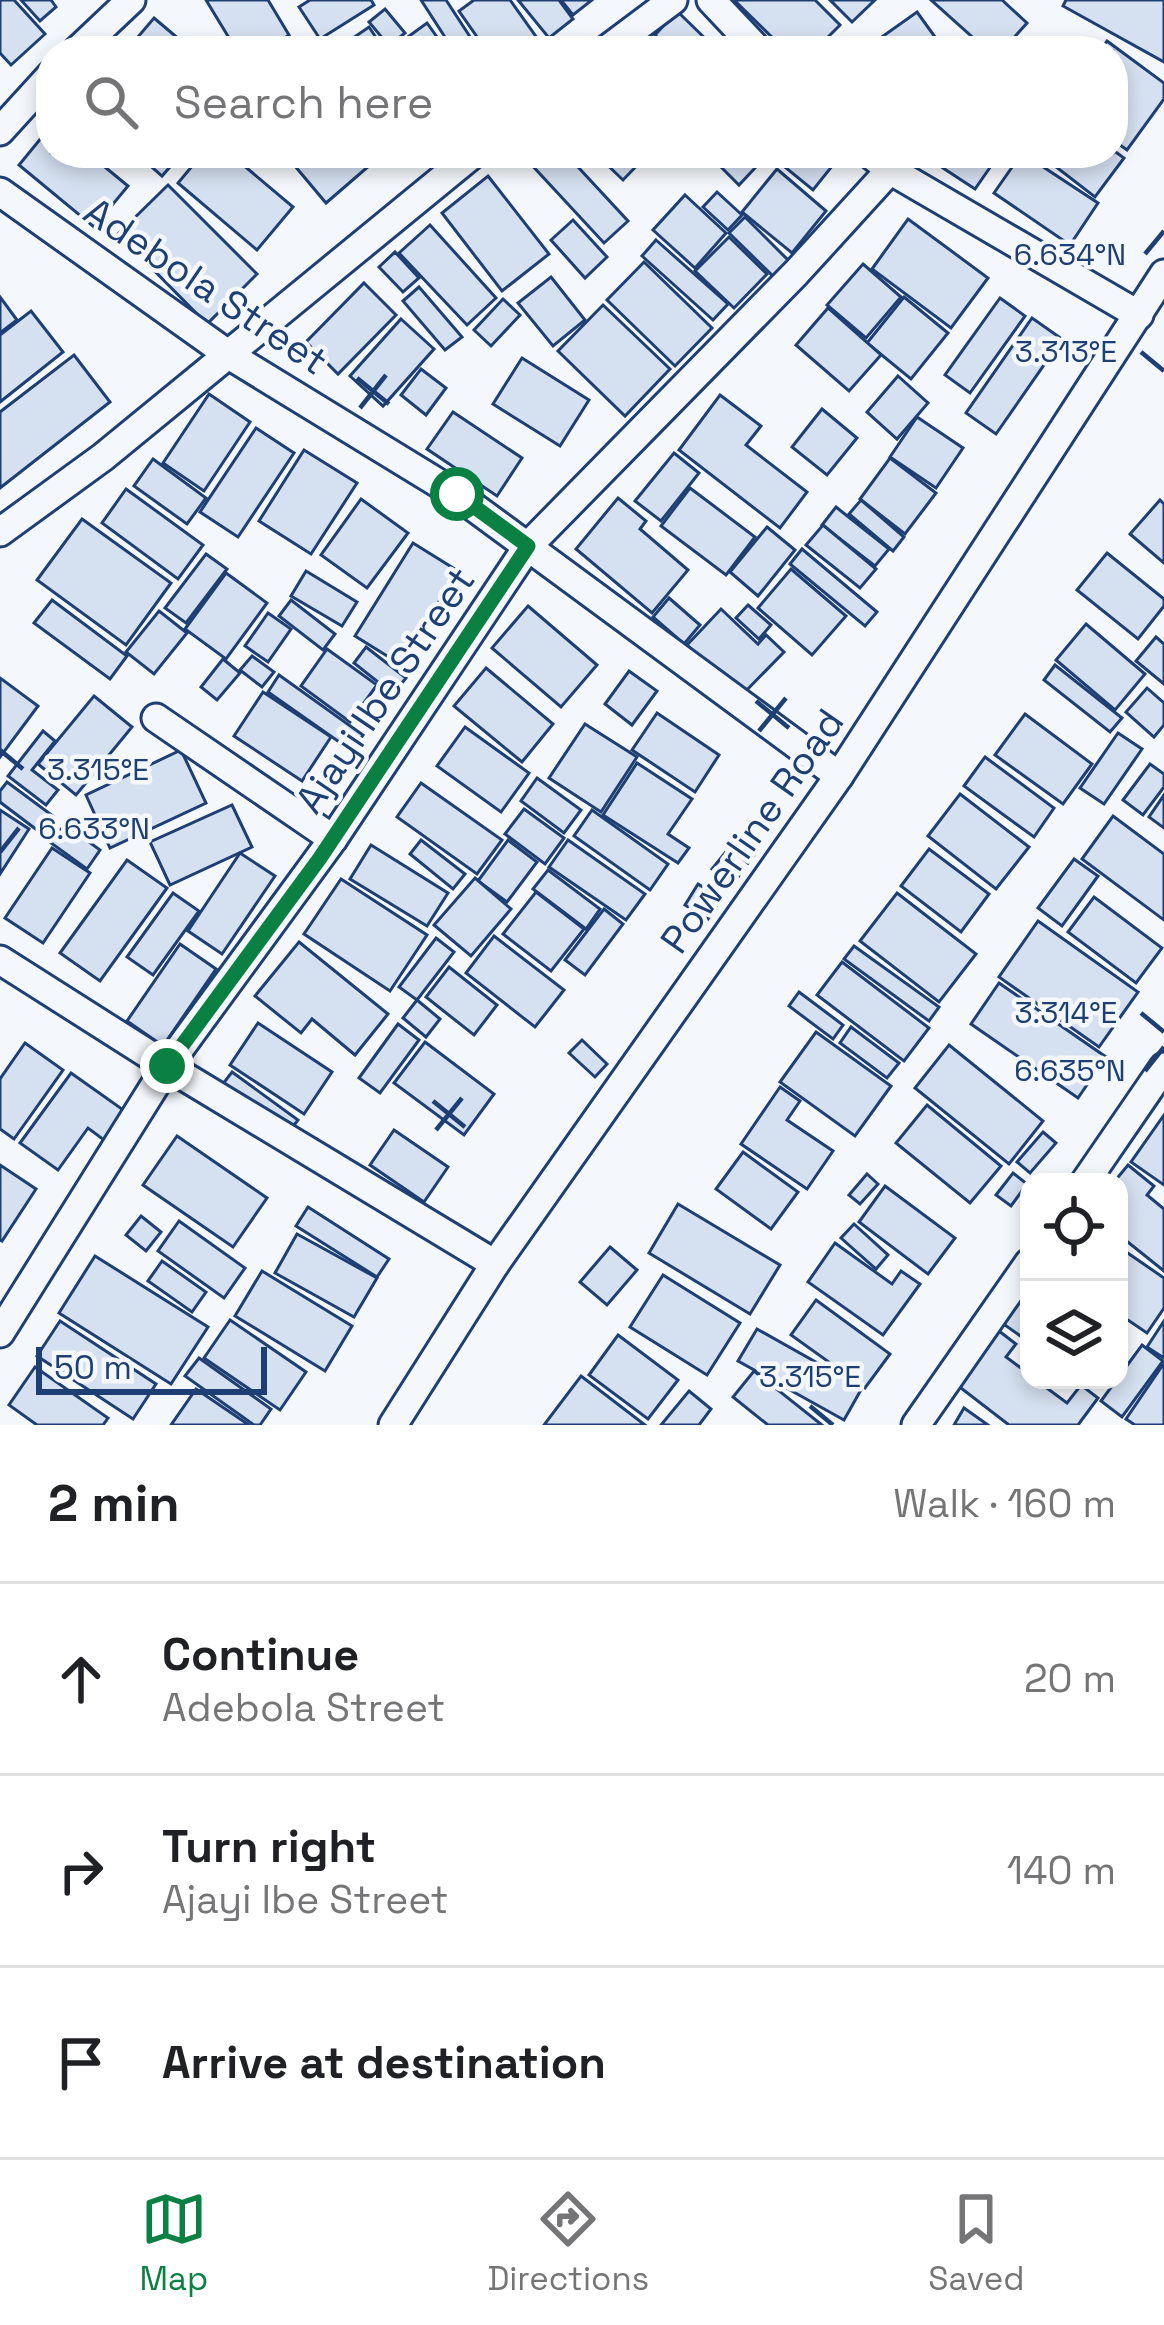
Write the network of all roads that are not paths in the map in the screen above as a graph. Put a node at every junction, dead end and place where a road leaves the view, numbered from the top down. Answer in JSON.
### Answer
{"nodes":[{"id":1,"x":131,"y":0,"type":"edge"},
{"id":2,"x":673,"y":0,"type":"edge"},
{"id":3,"x":711,"y":0,"type":"edge"},
{"id":4,"x":93,"y":36,"type":"edge"},
{"id":5,"x":625,"y":36,"type":"edge"},
{"id":6,"x":745,"y":36,"type":"edge"},
{"id":7,"x":36,"y":91,"type":"edge"},
{"id":8,"x":0,"y":130,"type":"edge"},
{"id":9,"x":455,"y":168,"type":"edge"},
{"id":10,"x":875,"y":168,"type":"edge"},
{"id":11,"x":890,"y":168,"type":"edge"},
{"id":12,"x":0,"y":192,"type":"edge"},
{"id":13,"x":1164,"y":274,"type":"edge"},
{"id":14,"x":1139,"y":315,"type":"junction"},
{"id":15,"x":229,"y":355,"type":"junction"},
{"id":16,"x":0,"y":532,"type":"edge"},
{"id":17,"x":528,"y":546,"type":"junction"},
{"id":18,"x":156,"y":718,"type":"dead end"},
{"id":19,"x":839,"y":776,"type":"junction"},
{"id":20,"x":333,"y":839,"type":"junction"},
{"id":21,"x":0,"y":960,"type":"edge"},
{"id":22,"x":167,"y":1066,"type":"junction"},
{"id":23,"x":1164,"y":1067,"type":"edge"},
{"id":24,"x":1091,"y":1173,"type":"edge"},
{"id":25,"x":495,"y":1264,"type":"junction"},
{"id":26,"x":1020,"y":1276,"type":"edge"},
{"id":27,"x":0,"y":1334,"type":"edge"},
{"id":28,"x":393,"y":1425,"type":"edge"},
{"id":29,"x":916,"y":1425,"type":"edge"}],
"edges":[{"from":1,"to":4,"type":"street"},
{"from":2,"to":5,"type":"street"},
{"from":3,"to":6,"type":"street"},
{"from":7,"to":8,"type":"street"},
{"from":9,"to":15,"type":"street"},
{"from":10,"to":17,"type":"street","name":"Ajayi Ibe Street"},
{"from":11,"to":14,"type":"street"},
{"from":12,"to":15,"type":"street","name":"Adebola Street"},
{"from":13,"to":14,"type":"street","name":"Powerline Road"},
{"from":14,"to":19,"type":"street","name":"Powerline Road"},
{"from":15,"to":16,"type":"street"},
{"from":15,"to":17,"type":"street","name":"Adebola Street"},
{"from":17,"to":19,"type":"street","name":"Adebola Street"},
{"from":17,"to":20,"type":"street","name":"Ajayi Ibe Street"},
{"from":18,"to":20,"type":"street"},
{"from":19,"to":25,"type":"street","name":"Powerline Road"},
{"from":20,"to":22,"type":"street","name":"Ajayi Ibe Street"},
{"from":21,"to":22,"type":"street"},
{"from":22,"to":25,"type":"street"},
{"from":22,"to":27,"type":"street","name":"Ajayi Ibe Street"},
{"from":23,"to":24,"type":"street"},
{"from":25,"to":28,"type":"street","name":"Powerline Road"},
{"from":26,"to":29,"type":"street"}]}
